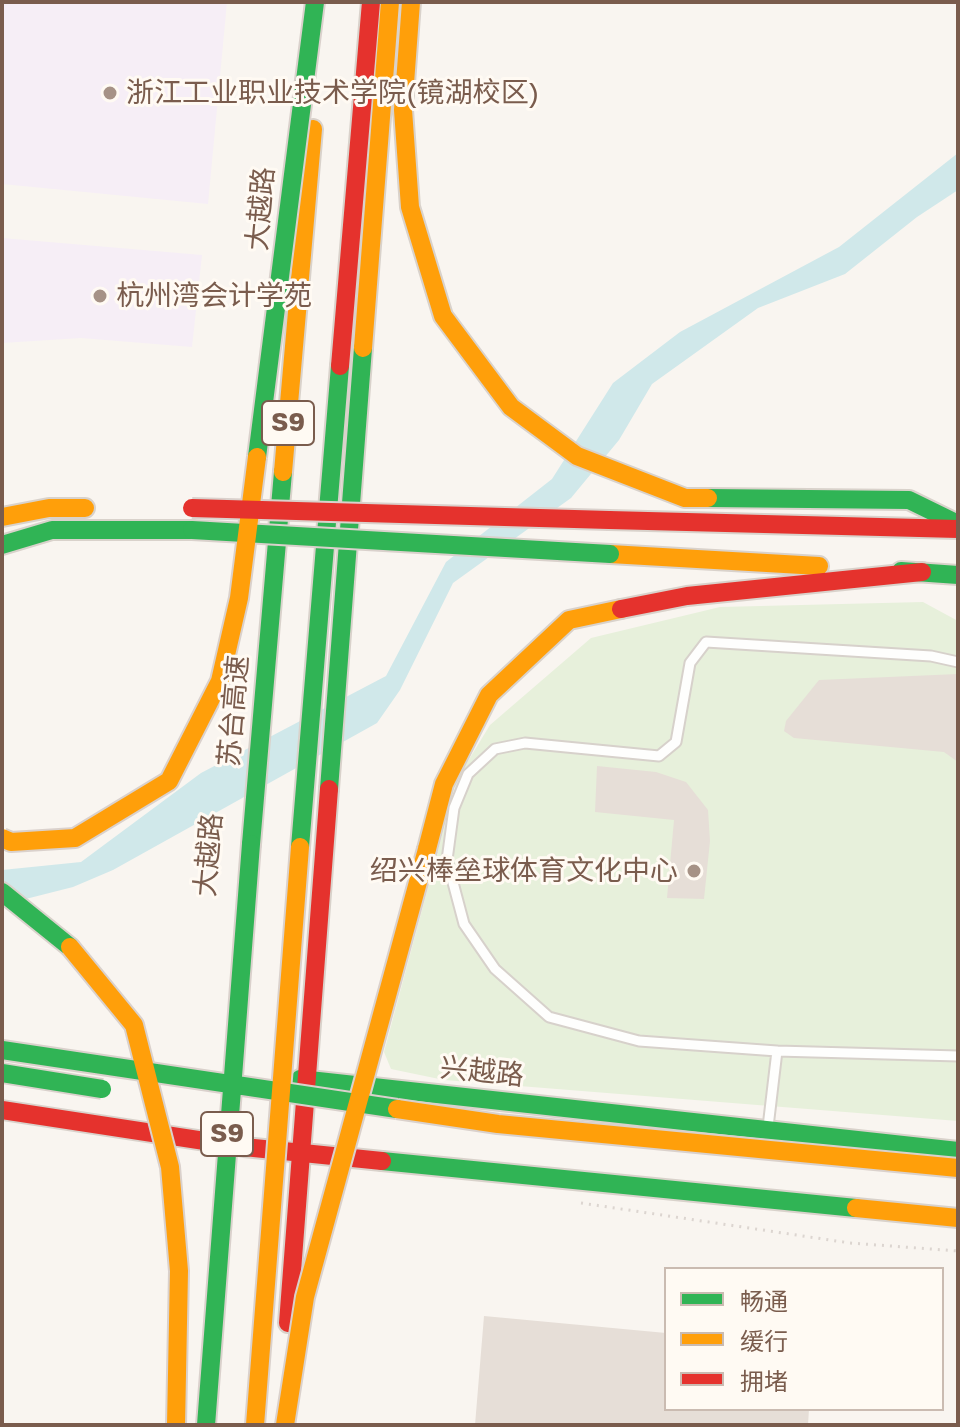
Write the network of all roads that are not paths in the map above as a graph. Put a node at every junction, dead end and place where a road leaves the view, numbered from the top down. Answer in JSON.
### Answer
{"nodes":[{"id":1,"x":306,"y":2,"type":"edge"},
{"id":2,"x":315,"y":2,"type":"edge"},
{"id":3,"x":324,"y":2,"type":"edge"},
{"id":4,"x":371,"y":2,"type":"edge"},
{"id":5,"x":390,"y":2,"type":"edge"},
{"id":6,"x":411,"y":2,"type":"edge"},
{"id":7,"x":97,"y":508,"type":"dead end"},
{"id":8,"x":176,"y":508,"type":"dead end"},
{"id":9,"x":2,"y":517,"type":"edge"},
{"id":10,"x":958,"y":526,"type":"edge"},
{"id":11,"x":2,"y":545,"type":"edge"},
{"id":12,"x":922,"y":572,"type":"junction"},
{"id":13,"x":958,"y":575,"type":"edge"},
{"id":14,"x":958,"y":662,"type":"edge"},
{"id":15,"x":2,"y":838,"type":"edge"},
{"id":16,"x":2,"y":892,"type":"edge"},
{"id":17,"x":2,"y":1036,"type":"edge"},
{"id":18,"x":2,"y":1050,"type":"edge"},
{"id":19,"x":777,"y":1051,"type":"junction"},
{"id":20,"x":958,"y":1056,"type":"edge"},
{"id":21,"x":220,"y":1069,"type":"junction"},
{"id":22,"x":2,"y":1073,"type":"edge"},
{"id":23,"x":306,"y":1080,"type":"junction"},
{"id":24,"x":172,"y":1099,"type":"dead end"},
{"id":25,"x":219,"y":1105,"type":"dead end"},
{"id":26,"x":2,"y":1110,"type":"edge"},
{"id":27,"x":373,"y":1127,"type":"dead end"},
{"id":28,"x":767,"y":1130,"type":"junction"},
{"id":29,"x":214,"y":1143,"type":"junction"},
{"id":30,"x":958,"y":1151,"type":"edge"},
{"id":31,"x":301,"y":1153,"type":"junction"},
{"id":32,"x":958,"y":1168,"type":"edge"},
{"id":33,"x":958,"y":1218,"type":"edge"},
{"id":34,"x":176,"y":1425,"type":"edge"},
{"id":35,"x":192,"y":1425,"type":"edge"},
{"id":36,"x":206,"y":1425,"type":"edge"},
{"id":37,"x":255,"y":1425,"type":"edge"},
{"id":38,"x":282,"y":1425,"type":"edge"}],
"edges":[{"from":1,"to":21,"type":"main road","name":"大越路"},
{"from":2,"to":15,"type":"main road","bridge":true},
{"from":3,"to":36,"type":"main road","name":"苏台高速","number":"S9","bridge":true},
{"from":4,"to":37,"type":"main road","number":"S9","bridge":true},
{"from":5,"to":23,"type":"main road"},
{"from":6,"to":10,"type":"main road"},
{"from":7,"to":9,"type":"main road"},
{"from":8,"to":10,"type":"main road","bridge":true},
{"from":11,"to":12,"type":"main road","bridge":true},
{"from":12,"to":13,"type":"main road"},
{"from":12,"to":38,"type":"main road","bridge":true},
{"from":14,"to":19,"type":"lane"},
{"from":16,"to":34,"type":"main road","bridge":true},
{"from":17,"to":21,"type":"main road","name":"兴越路"},
{"from":18,"to":32,"type":"main road","bridge":true},
{"from":19,"to":20,"type":"lane"},
{"from":19,"to":28,"type":"lane"},
{"from":21,"to":23,"type":"main road","name":"兴越路"},
{"from":21,"to":29,"type":"main road","name":"大越路"},
{"from":22,"to":24,"type":"main road","bridge":true},
{"from":23,"to":28,"type":"main road","name":"兴越路"},
{"from":23,"to":31,"type":"main road"},
{"from":25,"to":27,"type":"main road","bridge":true},
{"from":26,"to":29,"type":"main road"},
{"from":28,"to":30,"type":"main road","name":"兴越路"},
{"from":29,"to":31,"type":"main road"},
{"from":29,"to":35,"type":"main road","name":"大越路"},
{"from":31,"to":33,"type":"main road"},
{"from":31,"to":38,"type":"main road"}]}
